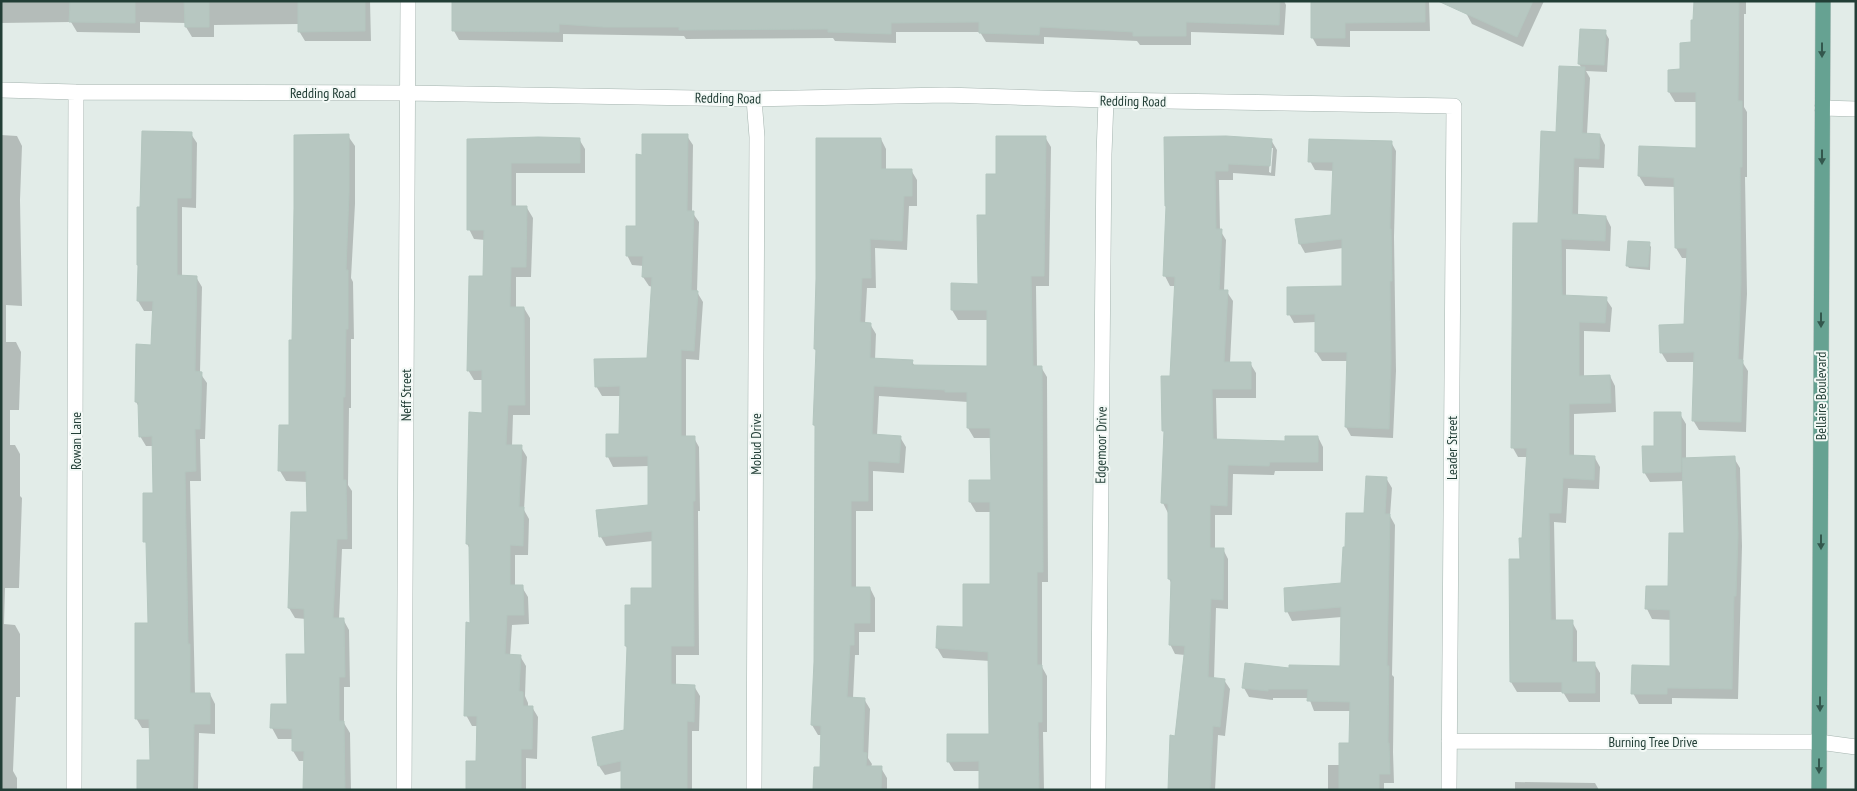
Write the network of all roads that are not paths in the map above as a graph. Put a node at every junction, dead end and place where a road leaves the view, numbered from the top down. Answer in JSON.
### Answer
{"nodes":[{"id":1,"x":408,"y":1,"type":"edge"},
{"id":2,"x":1822,"y":1,"type":"edge"},
{"id":3,"x":1,"y":90,"type":"edge"},
{"id":4,"x":76,"y":92,"type":"junction"},
{"id":5,"x":407,"y":93,"type":"junction"},
{"id":6,"x":754,"y":99,"type":"junction"},
{"id":7,"x":1106,"y":100,"type":"junction"},
{"id":8,"x":1454,"y":106,"type":"joint"},
{"id":9,"x":1822,"y":108,"type":"junction"},
{"id":10,"x":1856,"y":109,"type":"edge"},
{"id":11,"x":1449,"y":741,"type":"junction"},
{"id":12,"x":1819,"y":742,"type":"junction"},
{"id":13,"x":1856,"y":747,"type":"edge"},
{"id":14,"x":74,"y":790,"type":"edge"},
{"id":15,"x":404,"y":790,"type":"edge"},
{"id":16,"x":754,"y":790,"type":"edge"},
{"id":17,"x":1098,"y":790,"type":"edge"},
{"id":18,"x":1449,"y":790,"type":"edge"},
{"id":19,"x":1819,"y":790,"type":"edge"}],
"edges":[{"from":1,"to":5,"type":"street","name":"Neff Street"},
{"from":2,"to":9,"type":"main road","name":"Bellaire Boulevard","one_way":true},
{"from":3,"to":4,"type":"street","name":"Redding Road"},
{"from":4,"to":5,"type":"street","name":"Redding Road"},
{"from":4,"to":14,"type":"street","name":"Rowan Lane"},
{"from":5,"to":6,"type":"street","name":"Redding Road"},
{"from":5,"to":15,"type":"street","name":"Neff Street"},
{"from":6,"to":7,"type":"street","name":"Redding Road"},
{"from":6,"to":16,"type":"street","name":"Mobud Drive"},
{"from":7,"to":8,"type":"street","name":"Redding Road"},
{"from":7,"to":17,"type":"street","name":"Edgemoor Drive"},
{"from":8,"to":11,"type":"street","name":"Leader Street"},
{"from":9,"to":10,"type":"street"},
{"from":9,"to":12,"type":"main road","name":"Bellaire Boulevard","one_way":true},
{"from":11,"to":12,"type":"street","name":"Burning Tree Drive"},
{"from":11,"to":18,"type":"street","name":"Leader Street"},
{"from":12,"to":13,"type":"street","name":"Burning Tree Drive"},
{"from":12,"to":19,"type":"main road","name":"Bellaire Boulevard","one_way":true}]}
